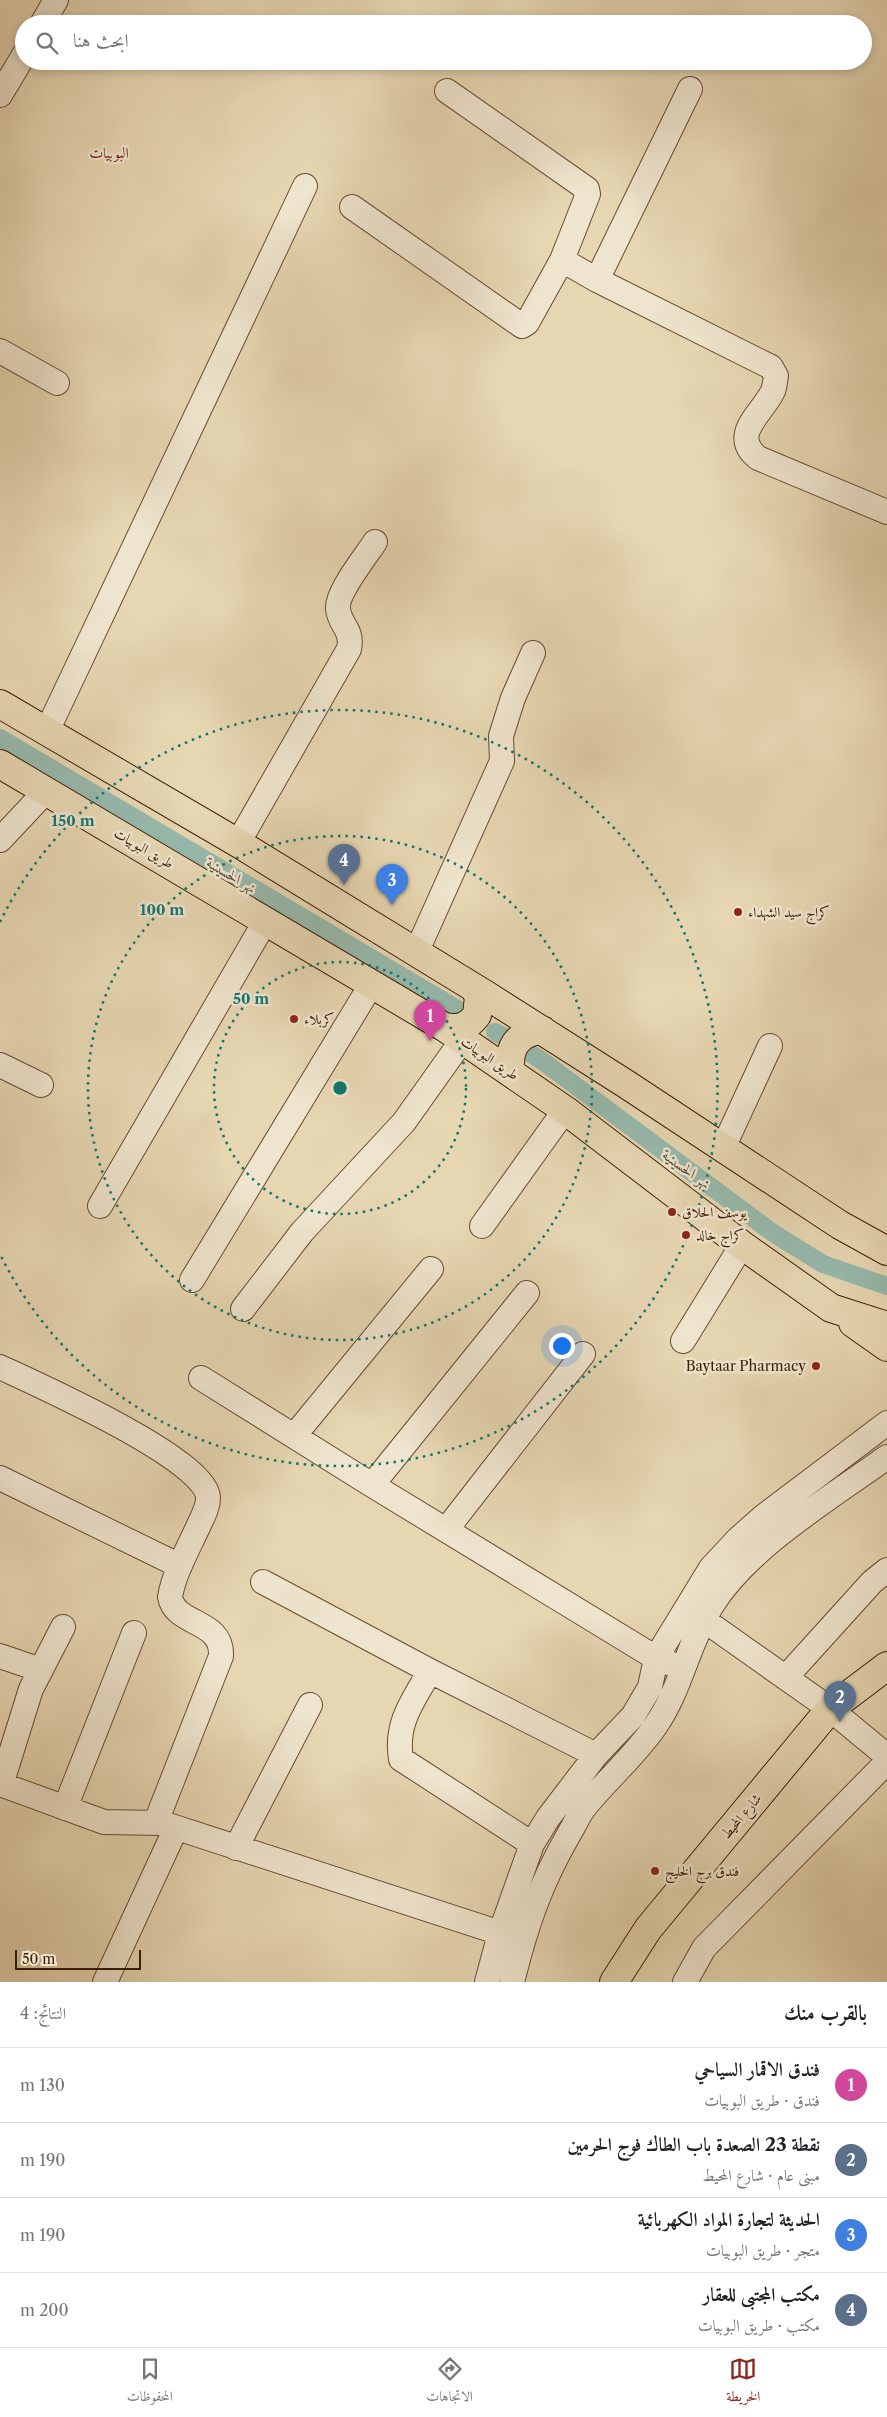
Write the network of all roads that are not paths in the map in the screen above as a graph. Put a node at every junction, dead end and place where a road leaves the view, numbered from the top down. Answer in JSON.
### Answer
{"nodes":[{"id":1,"x":56,"y":0,"type":"edge"},
{"id":2,"x":47,"y":15,"type":"edge"},
{"id":3,"x":15,"y":70,"type":"edge"},
{"id":4,"x":690,"y":89,"type":"dead end"},
{"id":5,"x":447,"y":91,"type":"dead end"},
{"id":6,"x":0,"y":95,"type":"edge"},
{"id":7,"x":305,"y":186,"type":"dead end"},
{"id":8,"x":352,"y":206,"type":"dead end"},
{"id":9,"x":562,"y":260,"type":"junction"},
{"id":10,"x":597,"y":280,"type":"junction"},
{"id":11,"x":0,"y":351,"type":"edge"},
{"id":12,"x":57,"y":382,"type":"dead end"},
{"id":13,"x":887,"y":512,"type":"edge"},
{"id":14,"x":376,"y":542,"type":"dead end"},
{"id":15,"x":533,"y":652,"type":"dead end"},
{"id":16,"x":0,"y":704,"type":"edge"},
{"id":17,"x":47,"y":731,"type":"junction"},
{"id":18,"x":0,"y":764,"type":"edge"},
{"id":19,"x":46,"y":791,"type":"junction"},
{"id":20,"x":0,"y":840,"type":"edge"},
{"id":21,"x":238,"y":843,"type":"junction"},
{"id":22,"x":266,"y":920,"type":"junction"},
{"id":23,"x":416,"y":953,"type":"junction"},
{"id":24,"x":371,"y":985,"type":"junction"},
{"id":25,"x":475,"y":989,"type":"junction"},
{"id":26,"x":542,"y":1030,"type":"junction"},
{"id":27,"x":454,"y":1033,"type":"junction"},
{"id":28,"x":770,"y":1046,"type":"dead end"},
{"id":29,"x":0,"y":1065,"type":"edge"},
{"id":30,"x":511,"y":1072,"type":"junction"},
{"id":31,"x":41,"y":1085,"type":"dead end"},
{"id":32,"x":565,"y":1110,"type":"junction"},
{"id":33,"x":723,"y":1148,"type":"junction"},
{"id":34,"x":100,"y":1206,"type":"dead end"},
{"id":35,"x":482,"y":1226,"type":"dead end"},
{"id":36,"x":742,"y":1245,"type":"junction"},
{"id":37,"x":887,"y":1251,"type":"edge"},
{"id":38,"x":431,"y":1269,"type":"dead end"},
{"id":39,"x":192,"y":1280,"type":"dead end"},
{"id":40,"x":527,"y":1293,"type":"dead end"},
{"id":41,"x":831,"y":1308,"type":"junction"},
{"id":42,"x":243,"y":1310,"type":"dead end"},
{"id":43,"x":887,"y":1326,"type":"edge"},
{"id":44,"x":683,"y":1341,"type":"dead end"},
{"id":45,"x":887,"y":1347,"type":"edge"},
{"id":46,"x":583,"y":1354,"type":"dead end"},
{"id":47,"x":0,"y":1367,"type":"edge"},
{"id":48,"x":201,"y":1378,"type":"dead end"},
{"id":49,"x":887,"y":1423,"type":"edge"},
{"id":50,"x":294,"y":1436,"type":"junction"},
{"id":51,"x":887,"y":1457,"type":"edge"},
{"id":52,"x":0,"y":1478,"type":"edge"},
{"id":53,"x":372,"y":1486,"type":"junction"},
{"id":54,"x":446,"y":1530,"type":"junction"},
{"id":55,"x":180,"y":1566,"type":"junction"},
{"id":56,"x":887,"y":1570,"type":"edge"},
{"id":57,"x":263,"y":1582,"type":"dead end"},
{"id":58,"x":704,"y":1620,"type":"junction"},
{"id":59,"x":63,"y":1627,"type":"dead end"},
{"id":60,"x":134,"y":1633,"type":"dead end"},
{"id":61,"x":0,"y":1656,"type":"edge"},
{"id":62,"x":656,"y":1658,"type":"junction"},
{"id":63,"x":887,"y":1666,"type":"edge"},
{"id":64,"x":681,"y":1669,"type":"junction"},
{"id":65,"x":41,"y":1670,"type":"junction"},
{"id":66,"x":430,"y":1671,"type":"junction"},
{"id":67,"x":786,"y":1677,"type":"junction"},
{"id":68,"x":310,"y":1705,"type":"dead end"},
{"id":69,"x":830,"y":1709,"type":"junction"},
{"id":70,"x":596,"y":1755,"type":"junction"},
{"id":71,"x":887,"y":1756,"type":"edge"},
{"id":72,"x":887,"y":1762,"type":"edge"},
{"id":73,"x":1,"y":1784,"type":"edge"},
{"id":74,"x":65,"y":1808,"type":"junction"},
{"id":75,"x":166,"y":1825,"type":"junction"},
{"id":76,"x":532,"y":1844,"type":"junction"},
{"id":77,"x":236,"y":1848,"type":"junction"},
{"id":78,"x":500,"y":1934,"type":"junction"},
{"id":79,"x":523,"y":1940,"type":"junction"},
{"id":80,"x":105,"y":1982,"type":"edge"},
{"id":81,"x":487,"y":1982,"type":"edge"},
{"id":82,"x":512,"y":1982,"type":"edge"},
{"id":83,"x":614,"y":1982,"type":"edge"},
{"id":84,"x":685,"y":1982,"type":"edge"}],
"edges":[{"from":1,"to":2,"type":"street"},
{"from":3,"to":6,"type":"street"},
{"from":4,"to":10,"type":"street"},
{"from":5,"to":9,"type":"street"},
{"from":7,"to":17,"type":"street"},
{"from":8,"to":9,"type":"street"},
{"from":9,"to":10,"type":"street"},
{"from":10,"to":13,"type":"street"},
{"from":11,"to":12,"type":"street"},
{"from":14,"to":21,"type":"street"},
{"from":15,"to":23,"type":"street"},
{"from":16,"to":17,"type":"main road"},
{"from":17,"to":21,"type":"main road"},
{"from":18,"to":19,"type":"main road","name":"طريق البوبيات"},
{"from":19,"to":20,"type":"street"},
{"from":19,"to":22,"type":"main road","name":"طريق البوبيات"},
{"from":21,"to":23,"type":"main road"},
{"from":22,"to":24,"type":"main road","name":"طريق البوبيات"},
{"from":22,"to":34,"type":"street"},
{"from":23,"to":25,"type":"main road"},
{"from":24,"to":27,"type":"main road","name":"طريق البوبيات"},
{"from":24,"to":39,"type":"street"},
{"from":25,"to":26,"type":"main road"},
{"from":25,"to":27,"type":"main road"},
{"from":26,"to":30,"type":"main road"},
{"from":26,"to":33,"type":"main road"},
{"from":27,"to":30,"type":"main road","name":"طريق البوبيات"},
{"from":27,"to":42,"type":"street"},
{"from":28,"to":33,"type":"street"},
{"from":29,"to":31,"type":"street"},
{"from":30,"to":32,"type":"main road","name":"طريق البوبيات"},
{"from":32,"to":35,"type":"street"},
{"from":32,"to":36,"type":"main road","name":"طريق البوبيات"},
{"from":33,"to":37,"type":"main road"},
{"from":36,"to":41,"type":"main road","name":"طريق البوبيات"},
{"from":36,"to":44,"type":"street"},
{"from":38,"to":50,"type":"street"},
{"from":40,"to":53,"type":"street"},
{"from":41,"to":43,"type":"main road","name":"طريق البوبيات"},
{"from":41,"to":45,"type":"main road"},
{"from":46,"to":54,"type":"street"},
{"from":47,"to":55,"type":"street"},
{"from":48,"to":50,"type":"street"},
{"from":49,"to":62,"type":"street"},
{"from":50,"to":53,"type":"street"},
{"from":51,"to":58,"type":"street"},
{"from":52,"to":55,"type":"street"},
{"from":53,"to":54,"type":"street"},
{"from":54,"to":62,"type":"street"},
{"from":55,"to":75,"type":"street"},
{"from":56,"to":67,"type":"street"},
{"from":57,"to":66,"type":"street"},
{"from":58,"to":64,"type":"street"},
{"from":58,"to":67,"type":"street"},
{"from":59,"to":65,"type":"street"},
{"from":60,"to":74,"type":"street"},
{"from":61,"to":65,"type":"street"},
{"from":62,"to":64,"type":"street"},
{"from":62,"to":70,"type":"street"},
{"from":63,"to":69,"type":"main road","name":"شارع المحيط"},
{"from":64,"to":79,"type":"street"},
{"from":65,"to":73,"type":"street"},
{"from":66,"to":70,"type":"street"},
{"from":66,"to":76,"type":"street"},
{"from":67,"to":69,"type":"street"},
{"from":68,"to":77,"type":"street"},
{"from":69,"to":71,"type":"street"},
{"from":69,"to":83,"type":"main road","name":"شارع المحيط"},
{"from":70,"to":76,"type":"street"},
{"from":72,"to":84,"type":"street"},
{"from":73,"to":74,"type":"street"},
{"from":74,"to":75,"type":"street"},
{"from":75,"to":77,"type":"street"},
{"from":75,"to":80,"type":"street"},
{"from":76,"to":78,"type":"street"},
{"from":77,"to":78,"type":"street"},
{"from":78,"to":79,"type":"street"},
{"from":78,"to":81,"type":"street"},
{"from":79,"to":82,"type":"street"}]}
